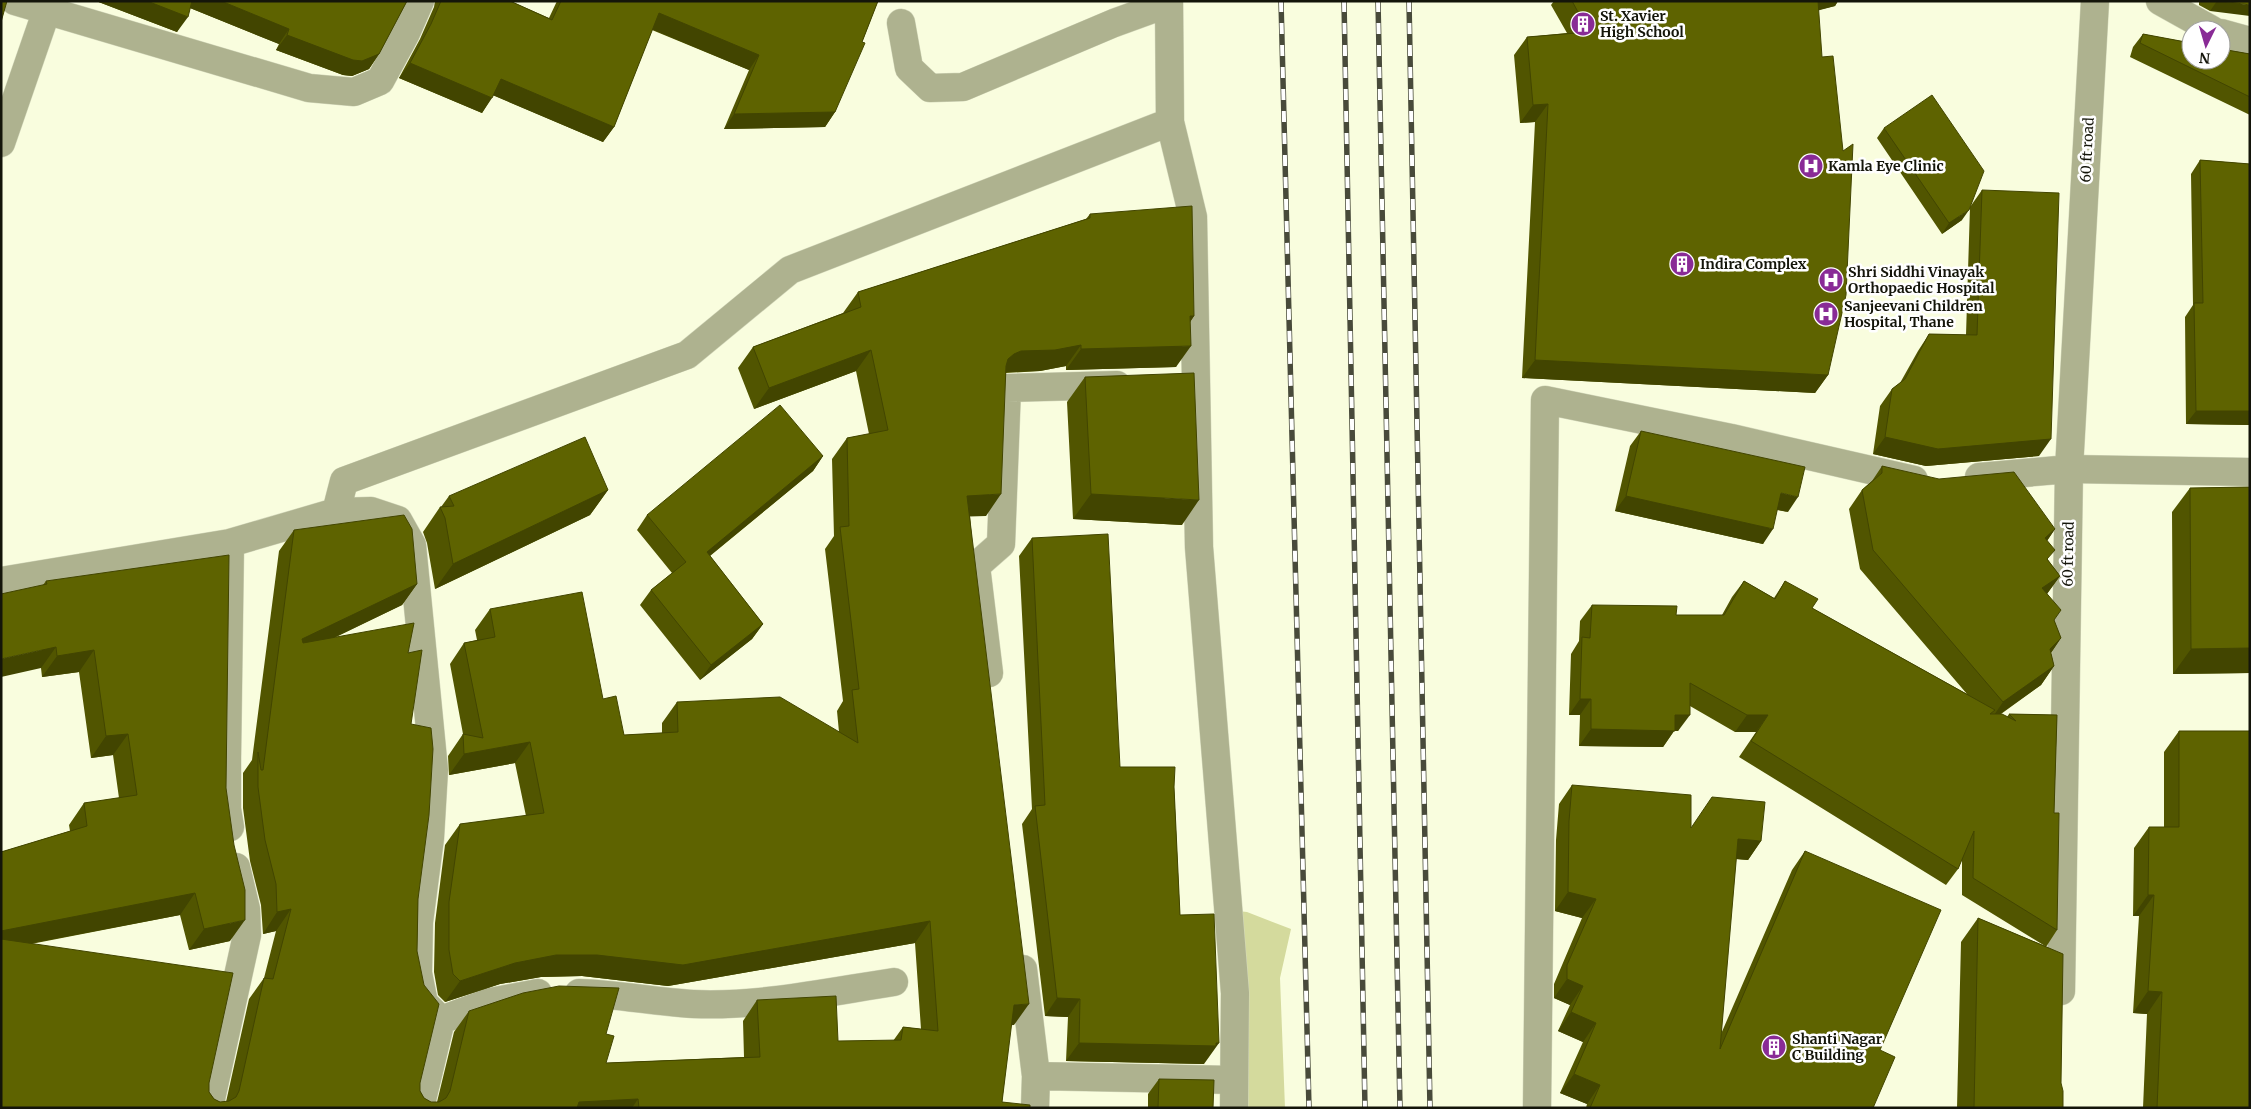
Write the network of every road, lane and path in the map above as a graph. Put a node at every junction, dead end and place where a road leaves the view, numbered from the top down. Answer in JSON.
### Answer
{"nodes":[{"id":1,"x":15,"y":1,"type":"edge"},
{"id":2,"x":420,"y":1,"type":"edge"},
{"id":3,"x":2095,"y":1,"type":"edge"},
{"id":4,"x":2160,"y":1,"type":"edge"},
{"id":5,"x":1169,"y":2,"type":"edge"},
{"id":6,"x":49,"y":6,"type":"edge"},
{"id":7,"x":2194,"y":20,"type":"edge"},
{"id":8,"x":901,"y":23,"type":"dead end"},
{"id":9,"x":2231,"y":36,"type":"edge"},
{"id":10,"x":2250,"y":41,"type":"edge"},
{"id":11,"x":7,"y":108,"type":"edge"},
{"id":12,"x":1170,"y":122,"type":"junction"},
{"id":13,"x":1,"y":143,"type":"edge"},
{"id":14,"x":1146,"y":384,"type":"edge"},
{"id":15,"x":2069,"y":469,"type":"junction"},
{"id":16,"x":2250,"y":472,"type":"edge"},
{"id":17,"x":336,"y":512,"type":"junction"},
{"id":18,"x":230,"y":543,"type":"junction"},
{"id":19,"x":1,"y":580,"type":"edge"},
{"id":20,"x":991,"y":693,"type":"edge"},
{"id":21,"x":1021,"y":948,"type":"edge"},
{"id":22,"x":894,"y":982,"type":"dead end"},
{"id":23,"x":2061,"y":1018,"type":"edge"},
{"id":24,"x":441,"y":1020,"type":"junction"},
{"id":25,"x":1036,"y":1076,"type":"junction"},
{"id":26,"x":1234,"y":1080,"type":"junction"},
{"id":27,"x":209,"y":1108,"type":"edge"},
{"id":28,"x":420,"y":1108,"type":"edge"},
{"id":29,"x":1035,"y":1108,"type":"edge"},
{"id":30,"x":1234,"y":1108,"type":"edge"},
{"id":31,"x":1537,"y":1108,"type":"edge"}],
"edges":[{"from":1,"to":6,"type":"street"},
{"from":2,"to":6,"type":"street"},
{"from":3,"to":15,"type":"street","name":"60 ft road"},
{"from":4,"to":7,"type":"street"},
{"from":5,"to":8,"type":"street"},
{"from":5,"to":12,"type":"street"},
{"from":6,"to":11,"type":"street"},
{"from":9,"to":10,"type":"street"},
{"from":11,"to":13,"type":"street"},
{"from":12,"to":17,"type":"street"},
{"from":12,"to":26,"type":"street"},
{"from":14,"to":20,"type":"street"},
{"from":15,"to":16,"type":"street"},
{"from":15,"to":23,"type":"street","name":"60 ft road"},
{"from":15,"to":31,"type":"street"},
{"from":17,"to":18,"type":"street"},
{"from":17,"to":24,"type":"street"},
{"from":18,"to":19,"type":"street"},
{"from":18,"to":27,"type":"street"},
{"from":21,"to":25,"type":"street"},
{"from":22,"to":24,"type":"street"},
{"from":24,"to":28,"type":"street"},
{"from":25,"to":26,"type":"street"},
{"from":25,"to":29,"type":"street"},
{"from":26,"to":30,"type":"street"}]}
